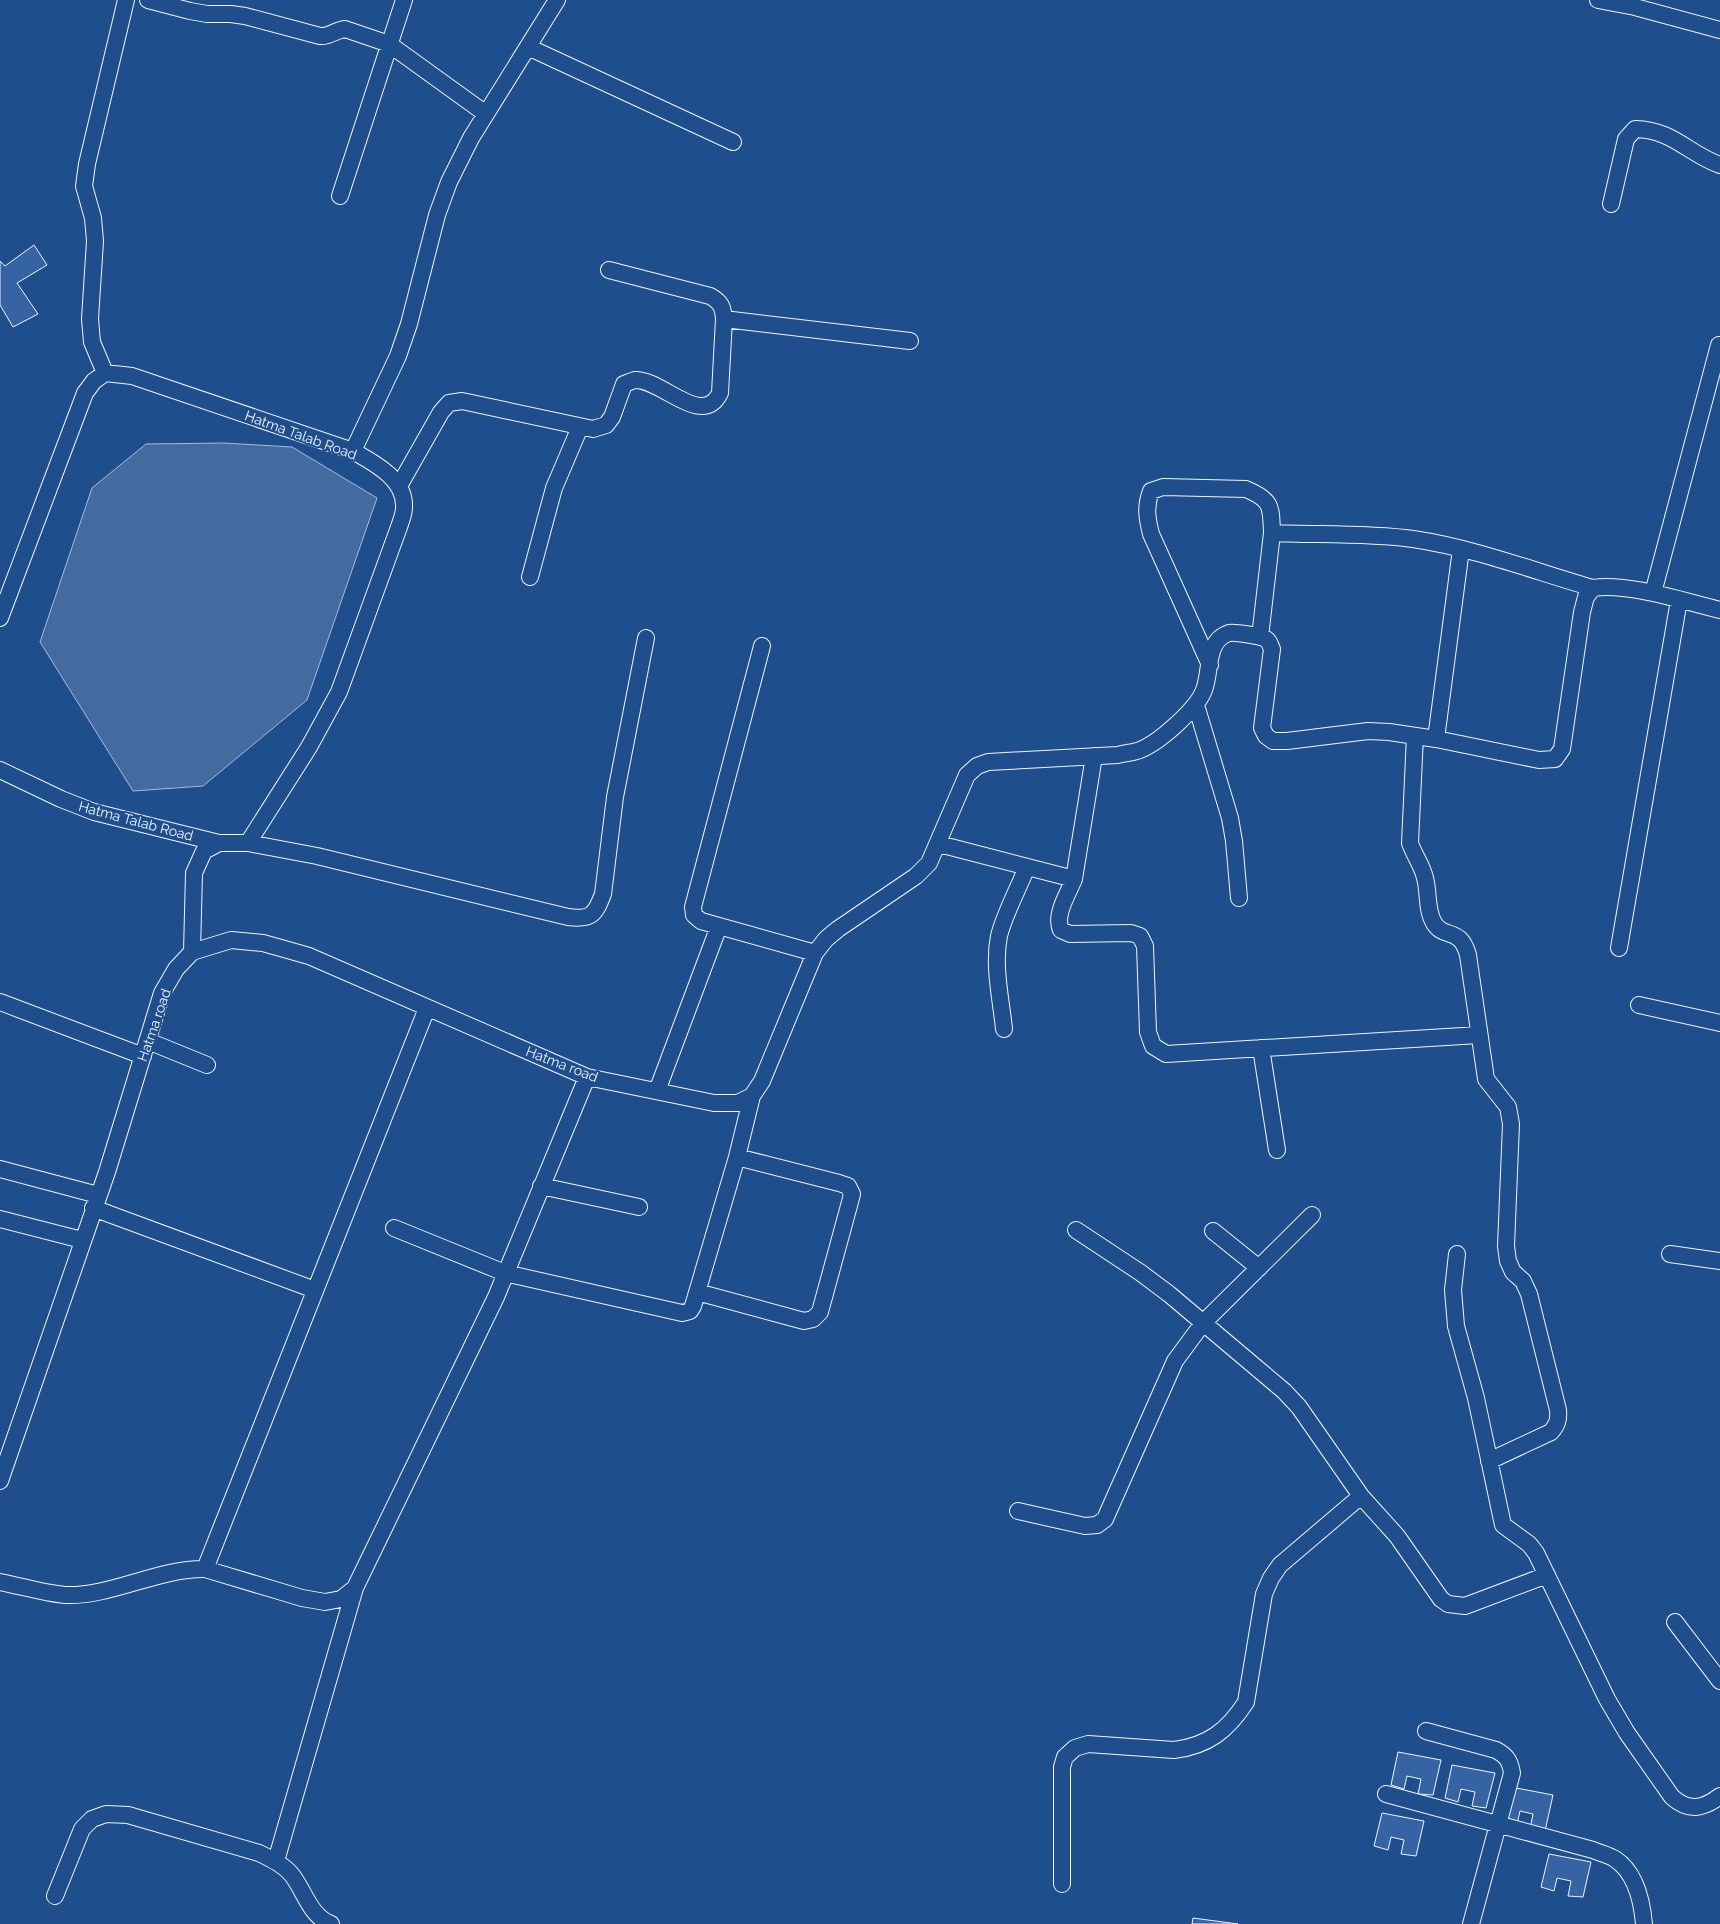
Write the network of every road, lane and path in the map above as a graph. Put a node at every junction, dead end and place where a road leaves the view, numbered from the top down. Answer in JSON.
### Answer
{"nodes":[{"id":1,"x":126,"y":0,"type":"edge"},
{"id":2,"x":148,"y":0,"type":"edge"},
{"id":3,"x":404,"y":0,"type":"edge"},
{"id":4,"x":557,"y":0,"type":"edge"},
{"id":5,"x":1598,"y":0,"type":"edge"},
{"id":6,"x":233,"y":7,"type":"edge"},
{"id":7,"x":1720,"y":30,"type":"edge"},
{"id":8,"x":389,"y":44,"type":"junction"},
{"id":9,"x":528,"y":47,"type":"junction"},
{"id":10,"x":486,"y":114,"type":"junction"},
{"id":11,"x":732,"y":142,"type":"dead end"},
{"id":12,"x":1720,"y":165,"type":"edge"},
{"id":13,"x":340,"y":196,"type":"dead end"},
{"id":14,"x":1611,"y":204,"type":"dead end"},
{"id":15,"x":609,"y":270,"type":"dead end"},
{"id":16,"x":724,"y":319,"type":"junction"},
{"id":17,"x":910,"y":341,"type":"dead end"},
{"id":18,"x":1719,"y":346,"type":"edge"},
{"id":19,"x":106,"y":373,"type":"junction"},
{"id":20,"x":580,"y":427,"type":"junction"},
{"id":21,"x":353,"y":451,"type":"junction"},
{"id":22,"x":399,"y":486,"type":"junction"},
{"id":23,"x":1272,"y":533,"type":"junction"},
{"id":24,"x":1462,"y":549,"type":"junction"},
{"id":25,"x":530,"y":577,"type":"dead end"},
{"id":26,"x":1593,"y":588,"type":"junction"},
{"id":27,"x":1653,"y":593,"type":"junction"},
{"id":28,"x":1679,"y":600,"type":"junction"},
{"id":29,"x":1719,"y":605,"type":"edge"},
{"id":30,"x":0,"y":618,"type":"edge"},
{"id":31,"x":1260,"y":637,"type":"junction"},
{"id":32,"x":646,"y":638,"type":"dead end"},
{"id":33,"x":762,"y":646,"type":"dead end"},
{"id":34,"x":1210,"y":665,"type":"junction"},
{"id":35,"x":1196,"y":705,"type":"junction"},
{"id":36,"x":1415,"y":736,"type":"junction"},
{"id":37,"x":1436,"y":739,"type":"junction"},
{"id":38,"x":1094,"y":756,"type":"junction"},
{"id":39,"x":2,"y":776,"type":"edge"},
{"id":40,"x":219,"y":843,"type":"junction"},
{"id":41,"x":248,"y":843,"type":"junction"},
{"id":42,"x":939,"y":844,"type":"junction"},
{"id":43,"x":1027,"y":867,"type":"junction"},
{"id":44,"x":1074,"y":879,"type":"junction"},
{"id":45,"x":1239,"y":898,"type":"dead end"},
{"id":46,"x":720,"y":926,"type":"junction"},
{"id":47,"x":1619,"y":948,"type":"dead end"},
{"id":48,"x":192,"y":952,"type":"junction"},
{"id":49,"x":815,"y":953,"type":"junction"},
{"id":50,"x":0,"y":1002,"type":"edge"},
{"id":51,"x":1639,"y":1005,"type":"dead end"},
{"id":52,"x":427,"y":1008,"type":"junction"},
{"id":53,"x":1720,"y":1023,"type":"edge"},
{"id":54,"x":1004,"y":1029,"type":"dead end"},
{"id":55,"x":1479,"y":1035,"type":"junction"},
{"id":56,"x":145,"y":1048,"type":"junction"},
{"id":57,"x":1261,"y":1048,"type":"junction"},
{"id":58,"x":207,"y":1066,"type":"dead end"},
{"id":59,"x":587,"y":1077,"type":"junction"},
{"id":60,"x":657,"y":1091,"type":"junction"},
{"id":61,"x":745,"y":1100,"type":"junction"},
{"id":62,"x":1277,"y":1150,"type":"dead end"},
{"id":63,"x":737,"y":1157,"type":"junction"},
{"id":64,"x":0,"y":1169,"type":"edge"},
{"id":65,"x":541,"y":1186,"type":"junction"},
{"id":66,"x":95,"y":1201,"type":"junction"},
{"id":67,"x":639,"y":1207,"type":"dead end"},
{"id":68,"x":1312,"y":1215,"type":"dead end"},
{"id":69,"x":0,"y":1219,"type":"edge"},
{"id":70,"x":394,"y":1228,"type":"dead end"},
{"id":71,"x":1076,"y":1230,"type":"dead end"},
{"id":72,"x":1213,"y":1231,"type":"dead end"},
{"id":73,"x":82,"y":1240,"type":"junction"},
{"id":74,"x":1457,"y":1254,"type":"dead end"},
{"id":75,"x":1670,"y":1254,"type":"dead end"},
{"id":76,"x":1720,"y":1261,"type":"edge"},
{"id":77,"x":1259,"y":1268,"type":"junction"},
{"id":78,"x":505,"y":1273,"type":"junction"},
{"id":79,"x":316,"y":1290,"type":"junction"},
{"id":80,"x":697,"y":1292,"type":"junction"},
{"id":81,"x":1203,"y":1323,"type":"junction"},
{"id":82,"x":1489,"y":1460,"type":"junction"},
{"id":83,"x":0,"y":1481,"type":"edge"},
{"id":84,"x":1361,"y":1496,"type":"junction"},
{"id":85,"x":1018,"y":1512,"type":"dead end"},
{"id":86,"x":205,"y":1569,"type":"junction"},
{"id":87,"x":1547,"y":1575,"type":"junction"},
{"id":88,"x":0,"y":1582,"type":"edge"},
{"id":89,"x":355,"y":1588,"type":"junction"},
{"id":90,"x":1675,"y":1622,"type":"dead end"},
{"id":91,"x":1720,"y":1681,"type":"edge"},
{"id":92,"x":1426,"y":1731,"type":"dead end"},
{"id":93,"x":1386,"y":1794,"type":"dead end"},
{"id":94,"x":1720,"y":1796,"type":"edge"},
{"id":95,"x":1500,"y":1824,"type":"junction"},
{"id":96,"x":276,"y":1861,"type":"junction"},
{"id":97,"x":1062,"y":1884,"type":"dead end"},
{"id":98,"x":56,"y":1896,"type":"dead end"},
{"id":99,"x":331,"y":1924,"type":"edge"},
{"id":100,"x":1471,"y":1924,"type":"edge"},
{"id":101,"x":1644,"y":1924,"type":"edge"}],
"edges":[{"from":1,"to":19,"type":"street"},
{"from":2,"to":6,"type":"street"},
{"from":3,"to":8,"type":"street"},
{"from":4,"to":9,"type":"street"},
{"from":5,"to":7,"type":"street"},
{"from":6,"to":8,"type":"street"},
{"from":8,"to":10,"type":"street"},
{"from":8,"to":13,"type":"street"},
{"from":9,"to":10,"type":"street"},
{"from":9,"to":11,"type":"street"},
{"from":10,"to":21,"type":"street"},
{"from":12,"to":14,"type":"street"},
{"from":15,"to":16,"type":"street"},
{"from":16,"to":17,"type":"street"},
{"from":16,"to":20,"type":"street"},
{"from":18,"to":27,"type":"street"},
{"from":19,"to":21,"type":"street","name":"Hatma Talab Road"},
{"from":19,"to":30,"type":"street"},
{"from":20,"to":22,"type":"street"},
{"from":20,"to":25,"type":"street"},
{"from":21,"to":22,"type":"street","name":"Hatma Talab Road"},
{"from":22,"to":41,"type":"street"},
{"from":23,"to":24,"type":"street"},
{"from":23,"to":31,"type":"street"},
{"from":23,"to":34,"type":"street"},
{"from":24,"to":26,"type":"street"},
{"from":24,"to":37,"type":"street"},
{"from":26,"to":27,"type":"street"},
{"from":26,"to":37,"type":"street"},
{"from":27,"to":28,"type":"street"},
{"from":28,"to":29,"type":"street"},
{"from":28,"to":47,"type":"street"},
{"from":31,"to":34,"type":"street"},
{"from":31,"to":36,"type":"street"},
{"from":32,"to":41,"type":"street","name":"Hatma Talab Road"},
{"from":33,"to":46,"type":"street"},
{"from":34,"to":35,"type":"street"},
{"from":35,"to":38,"type":"street"},
{"from":35,"to":45,"type":"street"},
{"from":36,"to":37,"type":"street"},
{"from":36,"to":55,"type":"street"},
{"from":38,"to":42,"type":"street"},
{"from":38,"to":44,"type":"street"},
{"from":39,"to":40,"type":"street","name":"Hatma Talab Road"},
{"from":40,"to":41,"type":"street","name":"Hatma Talab Road"},
{"from":40,"to":48,"type":"street","name":"Hatma Talab Road"},
{"from":42,"to":43,"type":"street"},
{"from":42,"to":49,"type":"street"},
{"from":43,"to":44,"type":"street"},
{"from":43,"to":54,"type":"street"},
{"from":44,"to":57,"type":"street"},
{"from":46,"to":49,"type":"street"},
{"from":46,"to":60,"type":"street"},
{"from":48,"to":52,"type":"street","name":"Hatma road"},
{"from":48,"to":56,"type":"street","name":"Hatma road"},
{"from":49,"to":61,"type":"street"},
{"from":50,"to":56,"type":"street"},
{"from":51,"to":53,"type":"street"},
{"from":52,"to":59,"type":"street","name":"Hatma road"},
{"from":52,"to":79,"type":"street"},
{"from":55,"to":57,"type":"street"},
{"from":55,"to":82,"type":"street"},
{"from":56,"to":58,"type":"street"},
{"from":56,"to":66,"type":"street","name":"Hatma road"},
{"from":57,"to":62,"type":"street"},
{"from":59,"to":60,"type":"street","name":"Hatma road"},
{"from":59,"to":65,"type":"street"},
{"from":60,"to":61,"type":"street","name":"Hatma road"},
{"from":61,"to":63,"type":"street"},
{"from":63,"to":80,"type":"street"},
{"from":63,"to":80,"type":"street"},
{"from":64,"to":66,"type":"street"},
{"from":65,"to":67,"type":"street"},
{"from":65,"to":78,"type":"street"},
{"from":66,"to":73,"type":"street","name":"Hatma road"},
{"from":66,"to":79,"type":"street"},
{"from":68,"to":77,"type":"street"},
{"from":69,"to":73,"type":"street"},
{"from":70,"to":78,"type":"street"},
{"from":71,"to":81,"type":"street"},
{"from":72,"to":77,"type":"street"},
{"from":73,"to":83,"type":"street","name":"Hatma road"},
{"from":74,"to":82,"type":"street"},
{"from":75,"to":76,"type":"street"},
{"from":77,"to":81,"type":"street"},
{"from":78,"to":80,"type":"street"},
{"from":78,"to":89,"type":"street"},
{"from":79,"to":86,"type":"street"},
{"from":81,"to":84,"type":"street"},
{"from":81,"to":85,"type":"street"},
{"from":82,"to":87,"type":"street"},
{"from":84,"to":87,"type":"street"},
{"from":84,"to":97,"type":"street"},
{"from":86,"to":88,"type":"street"},
{"from":86,"to":89,"type":"street"},
{"from":87,"to":94,"type":"street"},
{"from":89,"to":96,"type":"street"},
{"from":90,"to":91,"type":"street"},
{"from":92,"to":95,"type":"street"},
{"from":93,"to":95,"type":"street"},
{"from":95,"to":100,"type":"street"},
{"from":95,"to":101,"type":"street"},
{"from":96,"to":98,"type":"street"},
{"from":96,"to":99,"type":"street"}]}
